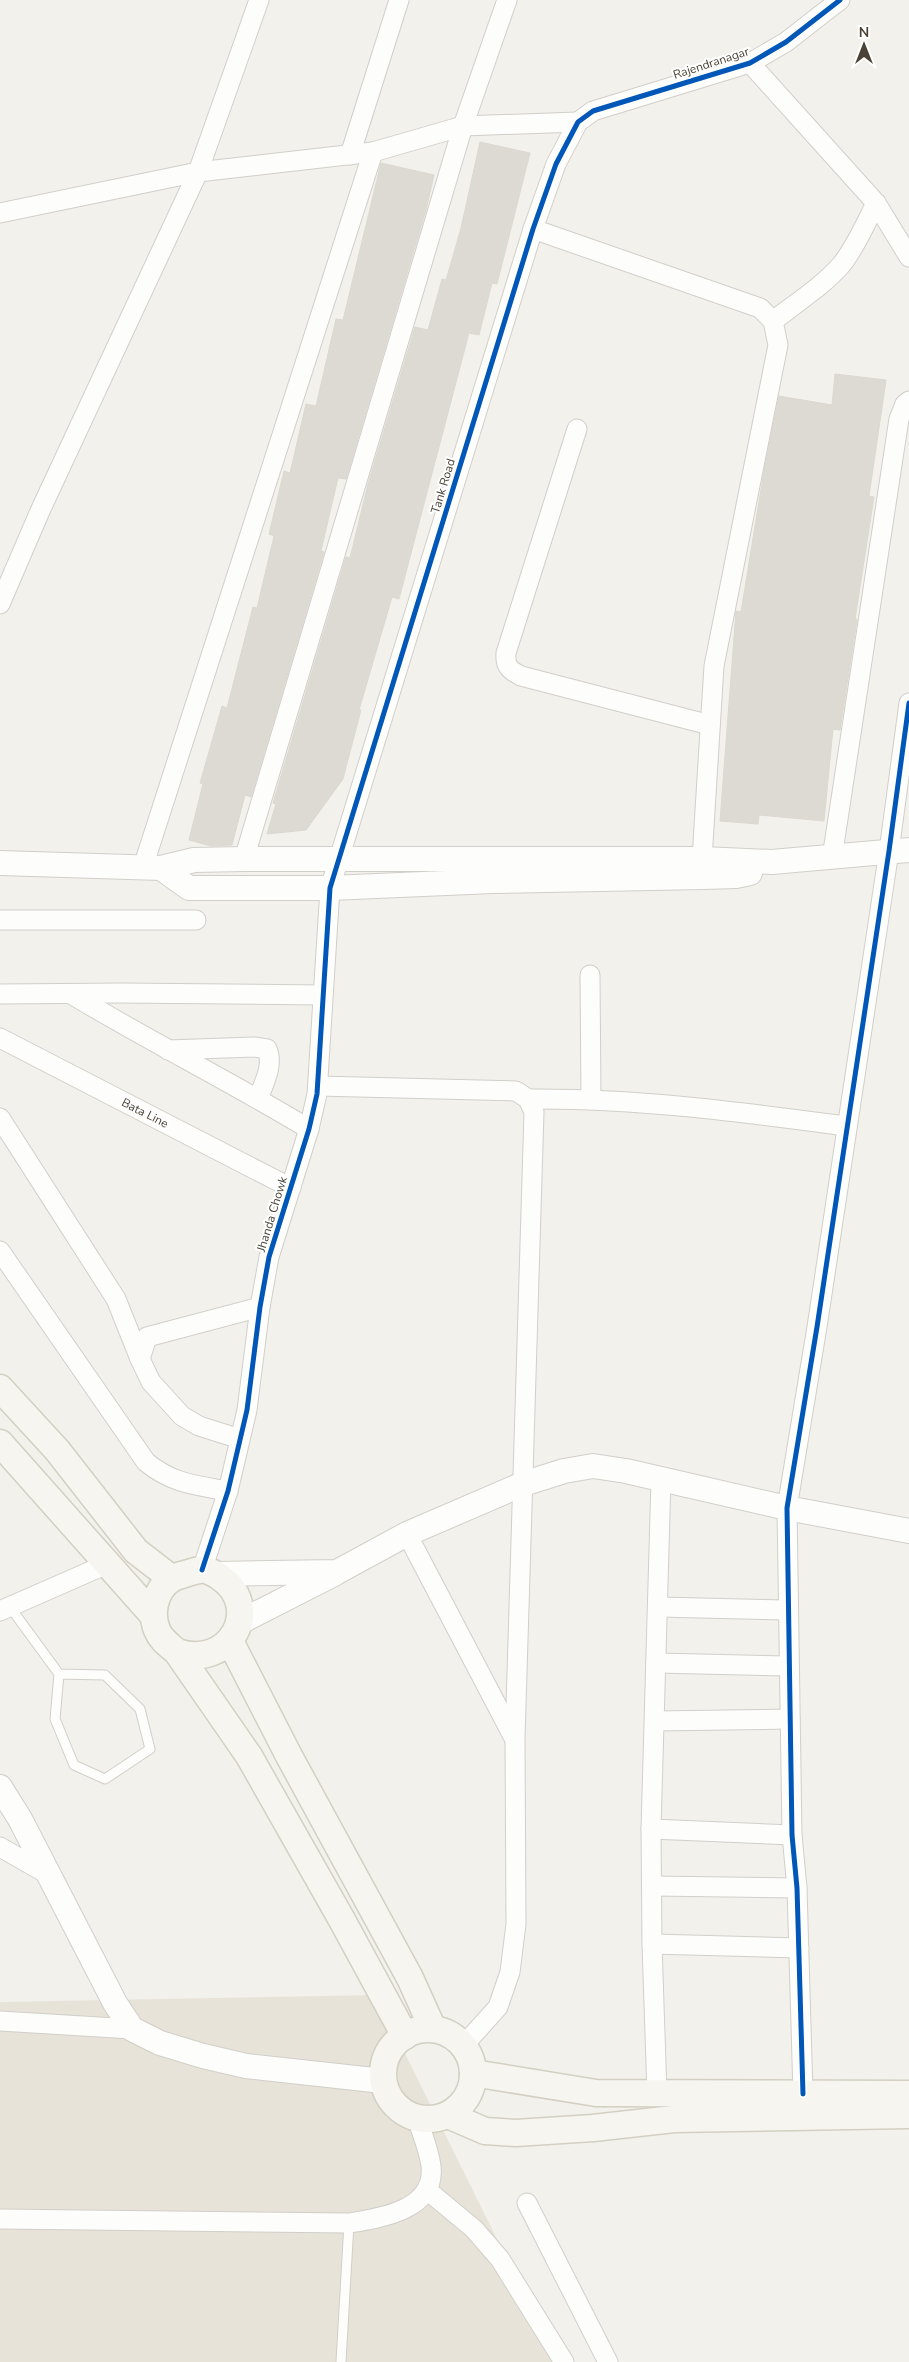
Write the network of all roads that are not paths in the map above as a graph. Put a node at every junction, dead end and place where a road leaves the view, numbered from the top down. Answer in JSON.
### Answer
{"nodes":[{"id":1,"x":259,"y":0,"type":"edge"},
{"id":2,"x":398,"y":0,"type":"edge"},
{"id":3,"x":507,"y":0,"type":"edge"},
{"id":4,"x":840,"y":0,"type":"edge"},
{"id":5,"x":750,"y":63,"type":"junction"},
{"id":6,"x":578,"y":122,"type":"junction"},
{"id":7,"x":463,"y":126,"type":"junction"},
{"id":8,"x":373,"y":152,"type":"junction"},
{"id":9,"x":350,"y":155,"type":"junction"},
{"id":10,"x":198,"y":172,"type":"junction"},
{"id":11,"x":876,"y":203,"type":"junction"},
{"id":12,"x":0,"y":213,"type":"edge"},
{"id":13,"x":533,"y":229,"type":"junction"},
{"id":14,"x":907,"y":250,"type":"edge"},
{"id":15,"x":773,"y":321,"type":"junction"},
{"id":16,"x":909,"y":401,"type":"edge"},
{"id":17,"x":577,"y":429,"type":"dead end"},
{"id":18,"x":0,"y":604,"type":"edge"},
{"id":19,"x":909,"y":703,"type":"edge"},
{"id":20,"x":710,"y":724,"type":"junction"},
{"id":21,"x":899,"y":851,"type":"edge"},
{"id":22,"x":832,"y":858,"type":"junction"},
{"id":23,"x":244,"y":859,"type":"junction"},
{"id":24,"x":338,"y":860,"type":"junction"},
{"id":25,"x":702,"y":860,"type":"junction"},
{"id":26,"x":772,"y":862,"type":"junction"},
{"id":27,"x":0,"y":863,"type":"edge"},
{"id":28,"x":152,"y":868,"type":"junction"},
{"id":29,"x":330,"y":888,"type":"junction"},
{"id":30,"x":0,"y":920,"type":"edge"},
{"id":31,"x":196,"y":920,"type":"dead end"},
{"id":32,"x":590,"y":975,"type":"dead end"},
{"id":33,"x":0,"y":994,"type":"edge"},
{"id":34,"x":70,"y":994,"type":"junction"},
{"id":35,"x":323,"y":995,"type":"junction"},
{"id":36,"x":0,"y":1038,"type":"edge"},
{"id":37,"x":168,"y":1050,"type":"junction"},
{"id":38,"x":318,"y":1086,"type":"junction"},
{"id":39,"x":258,"y":1099,"type":"junction"},
{"id":40,"x":528,"y":1099,"type":"junction"},
{"id":41,"x":591,"y":1100,"type":"junction"},
{"id":42,"x":0,"y":1118,"type":"edge"},
{"id":43,"x":846,"y":1126,"type":"junction"},
{"id":44,"x":309,"y":1129,"type":"junction"},
{"id":45,"x":291,"y":1188,"type":"junction"},
{"id":46,"x":0,"y":1251,"type":"edge"},
{"id":47,"x":260,"y":1307,"type":"junction"},
{"id":48,"x":140,"y":1359,"type":"junction"},
{"id":49,"x":0,"y":1388,"type":"edge"},
{"id":50,"x":240,"y":1439,"type":"junction"},
{"id":51,"x":0,"y":1443,"type":"edge"},
{"id":52,"x":661,"y":1479,"type":"junction"},
{"id":53,"x":523,"y":1484,"type":"junction"},
{"id":54,"x":228,"y":1491,"type":"junction"},
{"id":55,"x":787,"y":1508,"type":"junction"},
{"id":56,"x":909,"y":1532,"type":"edge"},
{"id":57,"x":407,"y":1534,"type":"junction"},
{"id":58,"x":107,"y":1564,"type":"junction"},
{"id":59,"x":209,"y":1572,"type":"junction"},
{"id":60,"x":337,"y":1572,"type":"junction"},
{"id":61,"x":171,"y":1578,"type":"junction"},
{"id":62,"x":658,"y":1607,"type":"junction"},
{"id":63,"x":5,"y":1609,"type":"edge"},
{"id":64,"x":788,"y":1610,"type":"junction"},
{"id":65,"x":153,"y":1615,"type":"junction"},
{"id":66,"x":235,"y":1632,"type":"junction"},
{"id":67,"x":177,"y":1652,"type":"junction"},
{"id":68,"x":656,"y":1664,"type":"junction"},
{"id":69,"x":788,"y":1666,"type":"junction"},
{"id":70,"x":60,"y":1674,"type":"junction"},
{"id":71,"x":790,"y":1719,"type":"junction"},
{"id":72,"x":655,"y":1721,"type":"junction"},
{"id":73,"x":515,"y":1739,"type":"junction"},
{"id":74,"x":0,"y":1787,"type":"edge"},
{"id":75,"x":651,"y":1829,"type":"junction"},
{"id":76,"x":792,"y":1835,"type":"junction"},
{"id":77,"x":0,"y":1847,"type":"edge"},
{"id":78,"x":49,"y":1875,"type":"junction"},
{"id":79,"x":652,"y":1886,"type":"junction"},
{"id":80,"x":797,"y":1888,"type":"junction"},
{"id":81,"x":652,"y":1944,"type":"junction"},
{"id":82,"x":800,"y":1948,"type":"junction"},
{"id":83,"x":0,"y":2021,"type":"edge"},
{"id":84,"x":132,"y":2029,"type":"junction"},
{"id":85,"x":433,"y":2029,"type":"junction"},
{"id":86,"x":405,"y":2036,"type":"junction"},
{"id":87,"x":463,"y":2046,"type":"junction"},
{"id":88,"x":473,"y":2073,"type":"junction"},
{"id":89,"x":383,"y":2081,"type":"junction"},
{"id":90,"x":657,"y":2094,"type":"junction"},
{"id":91,"x":803,"y":2094,"type":"junction"},
{"id":92,"x":909,"y":2094,"type":"edge"},
{"id":93,"x":448,"y":2115,"type":"junction"},
{"id":94,"x":909,"y":2115,"type":"edge"},
{"id":95,"x":418,"y":2118,"type":"junction"},
{"id":96,"x":427,"y":2190,"type":"junction"},
{"id":97,"x":527,"y":2203,"type":"dead end"},
{"id":98,"x":0,"y":2219,"type":"edge"},
{"id":99,"x":349,"y":2223,"type":"junction"},
{"id":100,"x":341,"y":2362,"type":"edge"},
{"id":101,"x":564,"y":2362,"type":"edge"},
{"id":102,"x":608,"y":2362,"type":"edge"}],
"edges":[{"from":1,"to":10,"type":"street"},
{"from":2,"to":9,"type":"street"},
{"from":3,"to":7,"type":"street"},
{"from":4,"to":5,"type":"street","name":"Rajendranagar"},
{"from":5,"to":6,"type":"street","name":"Rajendranagar"},
{"from":5,"to":11,"type":"street"},
{"from":6,"to":7,"type":"street"},
{"from":6,"to":13,"type":"street","name":"Tank Road"},
{"from":7,"to":8,"type":"street"},
{"from":7,"to":23,"type":"street"},
{"from":8,"to":9,"type":"street"},
{"from":8,"to":28,"type":"street"},
{"from":9,"to":10,"type":"street"},
{"from":10,"to":12,"type":"street"},
{"from":10,"to":18,"type":"street"},
{"from":11,"to":14,"type":"street"},
{"from":11,"to":15,"type":"street"},
{"from":13,"to":15,"type":"street"},
{"from":13,"to":24,"type":"street","name":"Tank Road"},
{"from":15,"to":20,"type":"street"},
{"from":16,"to":22,"type":"street"},
{"from":17,"to":20,"type":"street"},
{"from":19,"to":21,"type":"street"},
{"from":20,"to":25,"type":"street"},
{"from":21,"to":22,"type":"street"},
{"from":21,"to":43,"type":"street"},
{"from":22,"to":26,"type":"street"},
{"from":23,"to":24,"type":"street"},
{"from":23,"to":28,"type":"street"},
{"from":24,"to":25,"type":"street"},
{"from":24,"to":29,"type":"street","name":"Jhanda Chowk"},
{"from":25,"to":26,"type":"street"},
{"from":26,"to":29,"type":"street"},
{"from":27,"to":28,"type":"street"},
{"from":28,"to":29,"type":"street"},
{"from":29,"to":35,"type":"street","name":"Jhanda Chowk"},
{"from":30,"to":31,"type":"street"},
{"from":32,"to":41,"type":"street"},
{"from":33,"to":34,"type":"street"},
{"from":34,"to":35,"type":"street"},
{"from":34,"to":37,"type":"street"},
{"from":35,"to":38,"type":"street","name":"Jhanda Chowk"},
{"from":36,"to":45,"type":"street","name":"Bata Line"},
{"from":37,"to":39,"type":"street"},
{"from":37,"to":39,"type":"street"},
{"from":38,"to":40,"type":"street"},
{"from":38,"to":44,"type":"street","name":"Jhanda Chowk"},
{"from":39,"to":44,"type":"street"},
{"from":40,"to":41,"type":"street"},
{"from":40,"to":53,"type":"street"},
{"from":41,"to":43,"type":"street"},
{"from":42,"to":48,"type":"street"},
{"from":43,"to":55,"type":"street"},
{"from":44,"to":45,"type":"street","name":"Jhanda Chowk"},
{"from":45,"to":47,"type":"street","name":"Jhanda Chowk"},
{"from":46,"to":54,"type":"street"},
{"from":47,"to":48,"type":"street"},
{"from":47,"to":50,"type":"street","name":"Jhanda Chowk"},
{"from":48,"to":50,"type":"street"},
{"from":49,"to":61,"type":"main road"},
{"from":50,"to":54,"type":"street","name":"Jhanda Chowk"},
{"from":51,"to":58,"type":"main road"},
{"from":52,"to":53,"type":"street"},
{"from":52,"to":55,"type":"street"},
{"from":52,"to":62,"type":"street"},
{"from":53,"to":57,"type":"street"},
{"from":53,"to":73,"type":"street"},
{"from":54,"to":59,"type":"street","name":"Jhanda Chowk"},
{"from":55,"to":56,"type":"street"},
{"from":55,"to":64,"type":"street"},
{"from":57,"to":60,"type":"street"},
{"from":57,"to":73,"type":"street"},
{"from":58,"to":63,"type":"street"},
{"from":58,"to":65,"type":"main road"},
{"from":59,"to":60,"type":"street"},
{"from":59,"to":61,"type":"main road"},
{"from":59,"to":66,"type":"main road"},
{"from":60,"to":66,"type":"street"},
{"from":61,"to":65,"type":"main road"},
{"from":62,"to":64,"type":"street"},
{"from":62,"to":68,"type":"street"},
{"from":63,"to":70,"type":"lane"},
{"from":64,"to":69,"type":"street"},
{"from":65,"to":67,"type":"main road"},
{"from":66,"to":67,"type":"main road"},
{"from":66,"to":85,"type":"main road"},
{"from":67,"to":86,"type":"main road"},
{"from":68,"to":69,"type":"street"},
{"from":68,"to":72,"type":"street"},
{"from":69,"to":71,"type":"street"},
{"from":70,"to":70,"type":"lane"},
{"from":71,"to":72,"type":"street"},
{"from":71,"to":76,"type":"street"},
{"from":72,"to":75,"type":"street"},
{"from":73,"to":87,"type":"street"},
{"from":74,"to":78,"type":"street"},
{"from":75,"to":76,"type":"street"},
{"from":75,"to":79,"type":"street"},
{"from":76,"to":80,"type":"street"},
{"from":77,"to":78,"type":"street"},
{"from":78,"to":84,"type":"street"},
{"from":79,"to":80,"type":"street"},
{"from":79,"to":81,"type":"street"},
{"from":80,"to":82,"type":"street"},
{"from":81,"to":82,"type":"street"},
{"from":81,"to":90,"type":"street"},
{"from":82,"to":91,"type":"street"},
{"from":83,"to":84,"type":"street"},
{"from":84,"to":89,"type":"street"},
{"from":85,"to":86,"type":"main road"},
{"from":85,"to":87,"type":"main road"},
{"from":86,"to":89,"type":"main road"},
{"from":87,"to":88,"type":"main road"},
{"from":88,"to":90,"type":"main road"},
{"from":88,"to":93,"type":"main road"},
{"from":89,"to":95,"type":"main road"},
{"from":90,"to":91,"type":"main road"},
{"from":91,"to":92,"type":"main road"},
{"from":93,"to":94,"type":"main road"},
{"from":93,"to":95,"type":"main road"},
{"from":95,"to":96,"type":"street"},
{"from":96,"to":99,"type":"street"},
{"from":96,"to":101,"type":"street"},
{"from":97,"to":102,"type":"street"},
{"from":98,"to":99,"type":"street"},
{"from":99,"to":100,"type":"lane"}]}
